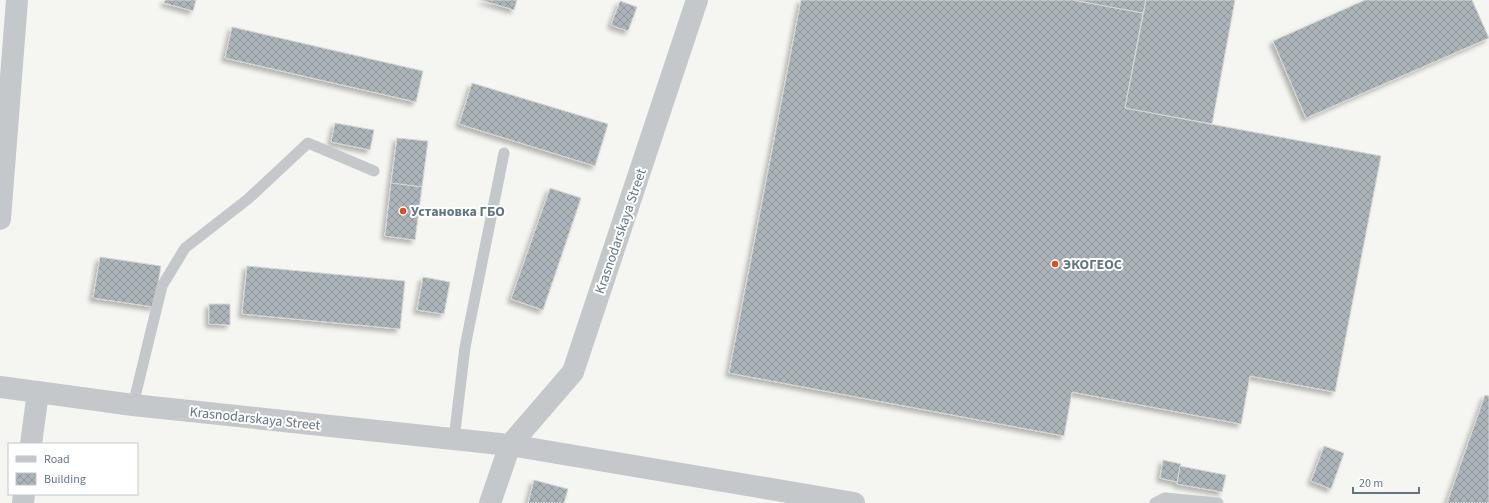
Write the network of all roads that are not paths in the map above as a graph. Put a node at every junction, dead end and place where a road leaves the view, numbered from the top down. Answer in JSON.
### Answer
{"nodes":[{"id":1,"x":17,"y":0,"type":"edge"},
{"id":2,"x":697,"y":0,"type":"edge"},
{"id":3,"x":504,"y":153,"type":"dead end"},
{"id":4,"x":374,"y":171,"type":"dead end"},
{"id":5,"x":0,"y":219,"type":"edge"},
{"id":6,"x":0,"y":387,"type":"edge"},
{"id":7,"x":38,"y":392,"type":"junction"},
{"id":8,"x":133,"y":405,"type":"junction"},
{"id":9,"x":454,"y":439,"type":"junction"},
{"id":10,"x":31,"y":443,"type":"edge"},
{"id":11,"x":510,"y":445,"type":"junction"},
{"id":12,"x":490,"y":503,"type":"edge"},
{"id":13,"x":854,"y":503,"type":"edge"},
{"id":14,"x":1155,"y":503,"type":"edge"},
{"id":15,"x":1218,"y":503,"type":"edge"}],
"edges":[{"from":1,"to":5,"type":"street"},
{"from":2,"to":11,"type":"street","name":"Krasnodarskaya Street"},
{"from":3,"to":9,"type":"lane"},
{"from":4,"to":8,"type":"lane"},
{"from":6,"to":7,"type":"street","name":"Krasnodarskaya Street"},
{"from":7,"to":8,"type":"street","name":"Krasnodarskaya Street"},
{"from":7,"to":10,"type":"street"},
{"from":8,"to":9,"type":"street","name":"Krasnodarskaya Street"},
{"from":9,"to":11,"type":"street","name":"Krasnodarskaya Street"},
{"from":11,"to":12,"type":"street"},
{"from":11,"to":13,"type":"street","name":"Krasnodarskaya Street"},
{"from":14,"to":15,"type":"lane"}]}
